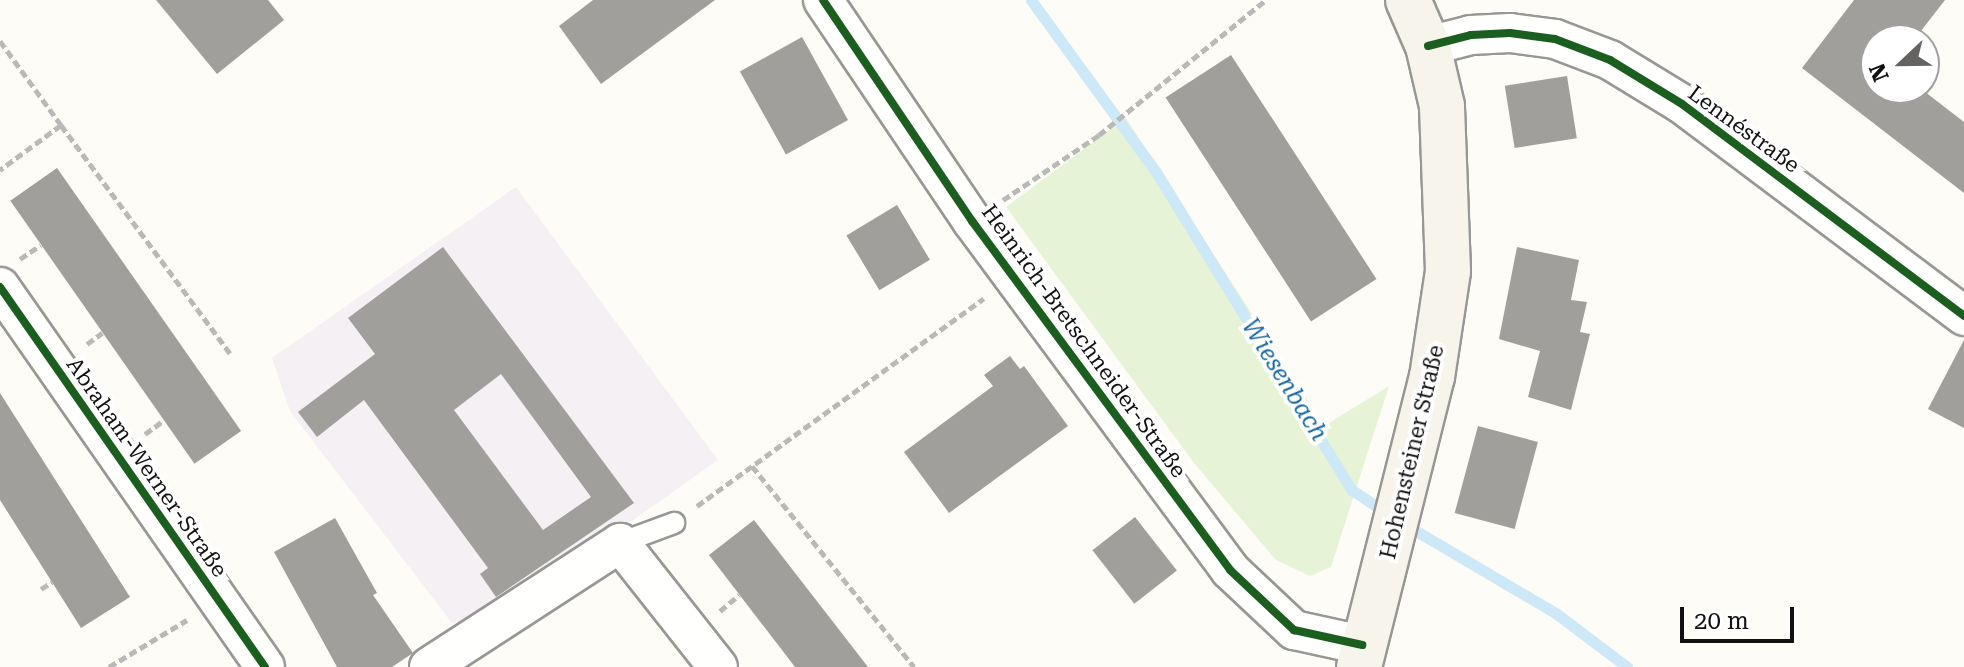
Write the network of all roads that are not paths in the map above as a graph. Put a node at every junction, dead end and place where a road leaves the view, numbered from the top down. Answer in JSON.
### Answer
{"nodes":[{"id":1,"x":823,"y":0,"type":"edge"},
{"id":2,"x":1408,"y":0,"type":"edge"},
{"id":3,"x":1428,"y":46,"type":"junction"},
{"id":4,"x":0,"y":287,"type":"edge"},
{"id":5,"x":1964,"y":316,"type":"edge"},
{"id":6,"x":674,"y":523,"type":"road end"},
{"id":7,"x":620,"y":543,"type":"junction"},
{"id":8,"x":1360,"y":656,"type":"edge"},
{"id":9,"x":265,"y":667,"type":"edge"},
{"id":10,"x":429,"y":667,"type":"edge"},
{"id":11,"x":718,"y":667,"type":"edge"}],
"edges":[{"from":1,"to":8,"type":"street","name":"Heinrich-Bretschneider-Straße"},
{"from":2,"to":3,"type":"main road","name":"Hohensteiner Straße"},
{"from":3,"to":5,"type":"street","name":"Lennéstraße"},
{"from":3,"to":8,"type":"main road","name":"Hohensteiner Straße"},
{"from":4,"to":9,"type":"street","name":"Abraham-Werner-Straße"},
{"from":6,"to":7,"type":"lane"},
{"from":7,"to":10,"type":"street"},
{"from":7,"to":11,"type":"street"}]}
